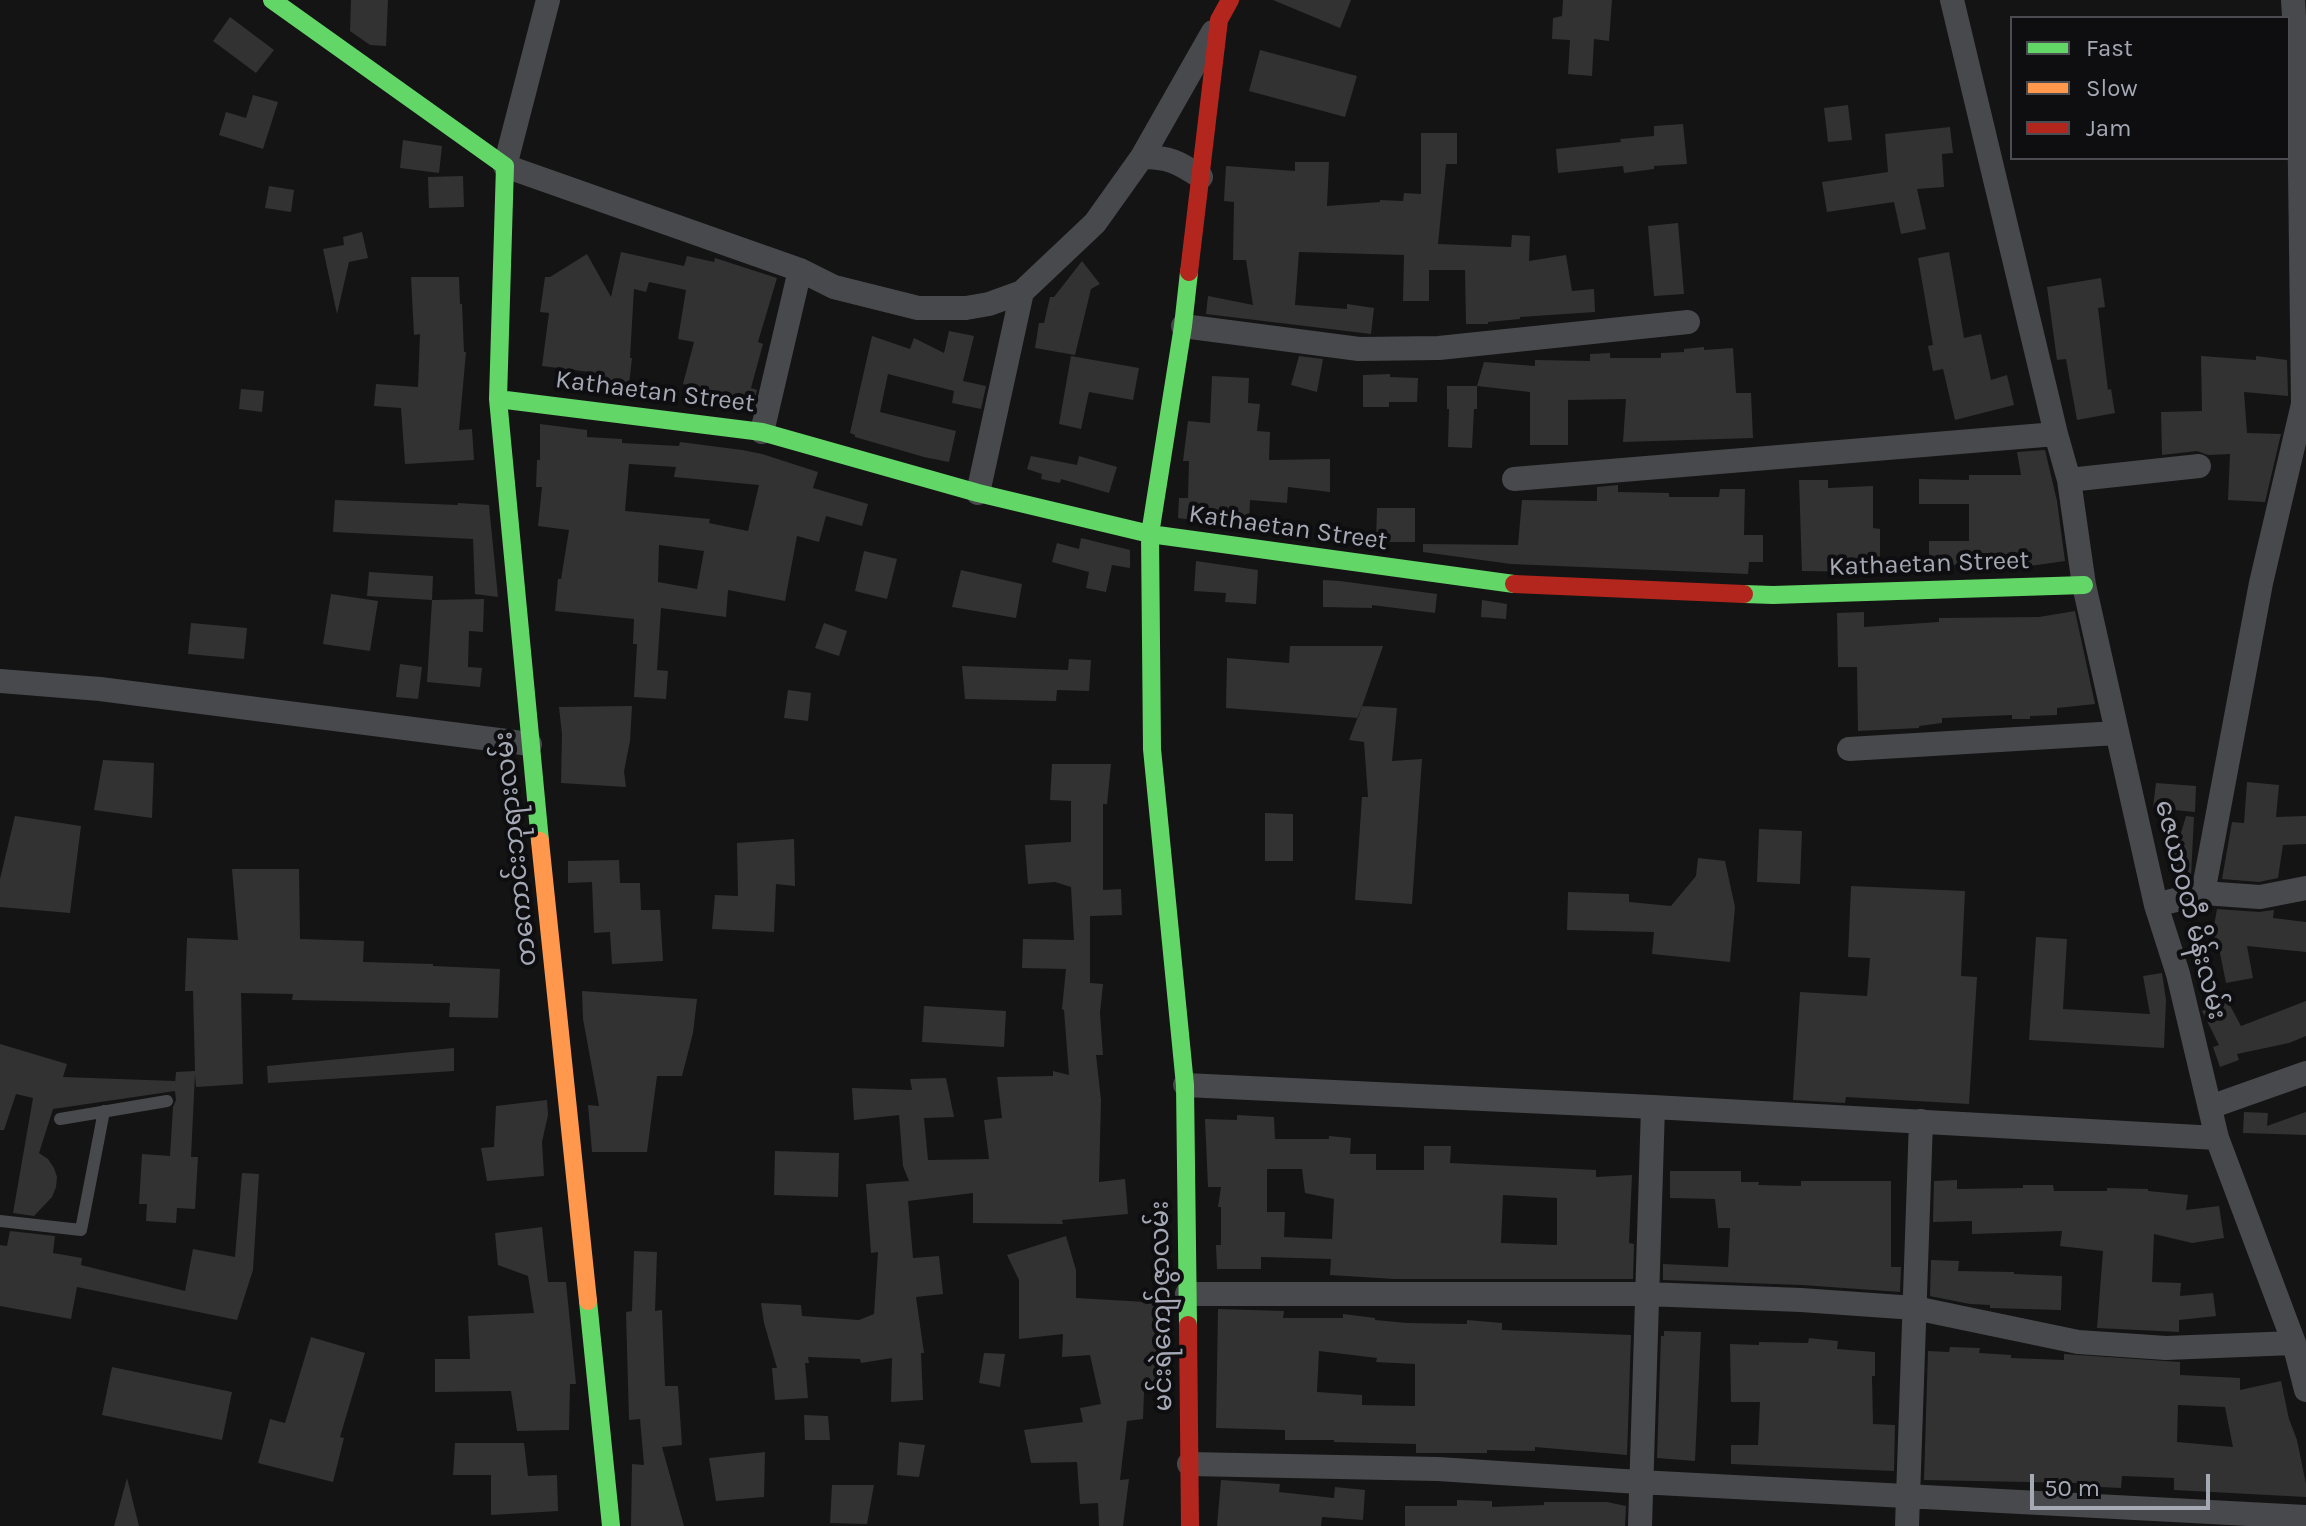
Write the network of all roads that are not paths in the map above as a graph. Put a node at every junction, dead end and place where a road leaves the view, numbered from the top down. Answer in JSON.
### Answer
{"nodes":[{"id":1,"x":272,"y":0,"type":"edge"},
{"id":2,"x":548,"y":0,"type":"edge"},
{"id":3,"x":1952,"y":0,"type":"edge"},
{"id":4,"x":2293,"y":0,"type":"edge"},
{"id":5,"x":1224,"y":10,"type":"edge"},
{"id":6,"x":1142,"y":157,"type":"junction"},
{"id":7,"x":505,"y":166,"type":"junction"},
{"id":8,"x":1201,"y":177,"type":"junction"},
{"id":9,"x":800,"y":270,"type":"junction"},
{"id":10,"x":1022,"y":292,"type":"junction"},
{"id":11,"x":1688,"y":322,"type":"dead end"},
{"id":12,"x":1183,"y":326,"type":"junction"},
{"id":13,"x":498,"y":399,"type":"junction"},
{"id":14,"x":762,"y":432,"type":"junction"},
{"id":15,"x":2056,"y":434,"type":"junction"},
{"id":16,"x":2199,"y":466,"type":"dead end"},
{"id":17,"x":1514,"y":479,"type":"dead end"},
{"id":18,"x":2069,"y":480,"type":"junction"},
{"id":19,"x":978,"y":493,"type":"junction"},
{"id":20,"x":1150,"y":534,"type":"junction"},
{"id":21,"x":2084,"y":585,"type":"junction"},
{"id":22,"x":0,"y":681,"type":"edge"},
{"id":23,"x":2117,"y":733,"type":"junction"},
{"id":24,"x":530,"y":744,"type":"junction"},
{"id":25,"x":1849,"y":749,"type":"dead end"},
{"id":26,"x":2306,"y":888,"type":"edge"},
{"id":27,"x":2203,"y":893,"type":"junction"},
{"id":28,"x":2156,"y":905,"type":"junction"},
{"id":29,"x":2306,"y":1073,"type":"edge"},
{"id":30,"x":1185,"y":1085,"type":"junction"},
{"id":31,"x":167,"y":1101,"type":"dead end"},
{"id":32,"x":1653,"y":1107,"type":"junction"},
{"id":33,"x":2210,"y":1107,"type":"junction"},
{"id":34,"x":104,"y":1111,"type":"junction"},
{"id":35,"x":60,"y":1119,"type":"dead end"},
{"id":36,"x":1921,"y":1121,"type":"junction"},
{"id":37,"x":2217,"y":1138,"type":"junction"},
{"id":38,"x":0,"y":1221,"type":"edge"},
{"id":39,"x":1187,"y":1294,"type":"junction"},
{"id":40,"x":1646,"y":1294,"type":"junction"},
{"id":41,"x":1915,"y":1308,"type":"junction"},
{"id":42,"x":2294,"y":1343,"type":"junction"},
{"id":43,"x":2306,"y":1390,"type":"edge"},
{"id":44,"x":1189,"y":1464,"type":"junction"},
{"id":45,"x":1639,"y":1482,"type":"junction"},
{"id":46,"x":1908,"y":1497,"type":"junction"},
{"id":47,"x":2306,"y":1517,"type":"edge"},
{"id":48,"x":611,"y":1526,"type":"edge"},
{"id":49,"x":1190,"y":1526,"type":"edge"},
{"id":50,"x":1640,"y":1526,"type":"edge"},
{"id":51,"x":1907,"y":1526,"type":"edge"}],
"edges":[{"from":1,"to":7,"type":"street"},
{"from":2,"to":7,"type":"street"},
{"from":3,"to":15,"type":"street","name":"ဇေယာဝတီ မိန်းလမ်း"},
{"from":4,"to":27,"type":"street"},
{"from":5,"to":6,"type":"street"},
{"from":5,"to":8,"type":"street","name":"မင်းရဲကျော်ဇွာလမ်း"},
{"from":6,"to":8,"type":"street"},
{"from":6,"to":10,"type":"street"},
{"from":7,"to":9,"type":"street"},
{"from":7,"to":13,"type":"street","name":"တကောင်းဘုရားလမ်း"},
{"from":8,"to":12,"type":"street","name":"မင်းရဲကျော်ဇွာလမ်း"},
{"from":9,"to":10,"type":"street"},
{"from":9,"to":14,"type":"street"},
{"from":10,"to":19,"type":"street"},
{"from":11,"to":12,"type":"street"},
{"from":12,"to":20,"type":"street","name":"မင်းရဲကျော်ဇွာလမ်း"},
{"from":13,"to":14,"type":"street","name":"Kathaetan Street"},
{"from":13,"to":24,"type":"street","name":"တကောင်းဘုရားလမ်း"},
{"from":14,"to":19,"type":"street","name":"Kathaetan Street"},
{"from":15,"to":17,"type":"street"},
{"from":15,"to":18,"type":"street","name":"ဇေယာဝတီ မိန်းလမ်း"},
{"from":16,"to":18,"type":"street"},
{"from":18,"to":21,"type":"street","name":"ဇေယာဝတီ မိန်းလမ်း"},
{"from":19,"to":20,"type":"street","name":"Kathaetan Street"},
{"from":20,"to":21,"type":"street","name":"Kathaetan Street"},
{"from":20,"to":30,"type":"street","name":"မင်းရဲကျော်ဇွာလမ်း"},
{"from":21,"to":23,"type":"street","name":"ဇေယာဝတီ မိန်းလမ်း"},
{"from":22,"to":24,"type":"street"},
{"from":23,"to":25,"type":"street"},
{"from":23,"to":28,"type":"street","name":"ဇေယာဝတီ မိန်းလမ်း"},
{"from":24,"to":48,"type":"street","name":"တကောင်းဘုရားလမ်း"},
{"from":26,"to":27,"type":"street"},
{"from":27,"to":28,"type":"street"},
{"from":28,"to":33,"type":"street","name":"ဇေယာဝတီ မိန်းလမ်း"},
{"from":29,"to":33,"type":"street"},
{"from":30,"to":32,"type":"street"},
{"from":30,"to":39,"type":"street","name":"မင်းရဲကျော်ဇွာလမ်း"},
{"from":31,"to":34,"type":"lane"},
{"from":32,"to":36,"type":"street"},
{"from":32,"to":40,"type":"street"},
{"from":33,"to":37,"type":"street","name":"ဇေယာဝတီ မိန်းလမ်း"},
{"from":34,"to":35,"type":"lane"},
{"from":34,"to":38,"type":"lane"},
{"from":36,"to":37,"type":"street"},
{"from":36,"to":41,"type":"street"},
{"from":37,"to":42,"type":"street","name":"ဇေယာဝတီ မိန်းလမ်း"},
{"from":39,"to":40,"type":"street"},
{"from":39,"to":44,"type":"street","name":"မင်းရဲကျော်ဇွာလမ်း"},
{"from":40,"to":41,"type":"street"},
{"from":40,"to":45,"type":"street"},
{"from":41,"to":42,"type":"street"},
{"from":41,"to":46,"type":"street"},
{"from":42,"to":43,"type":"street","name":"ဇေယာဝတီ မိန်းလမ်း"},
{"from":44,"to":45,"type":"street"},
{"from":44,"to":49,"type":"street","name":"မင်းရဲကျော်ဇွာလမ်း"},
{"from":45,"to":46,"type":"street"},
{"from":45,"to":50,"type":"street"},
{"from":46,"to":47,"type":"street"},
{"from":46,"to":51,"type":"street"}]}
